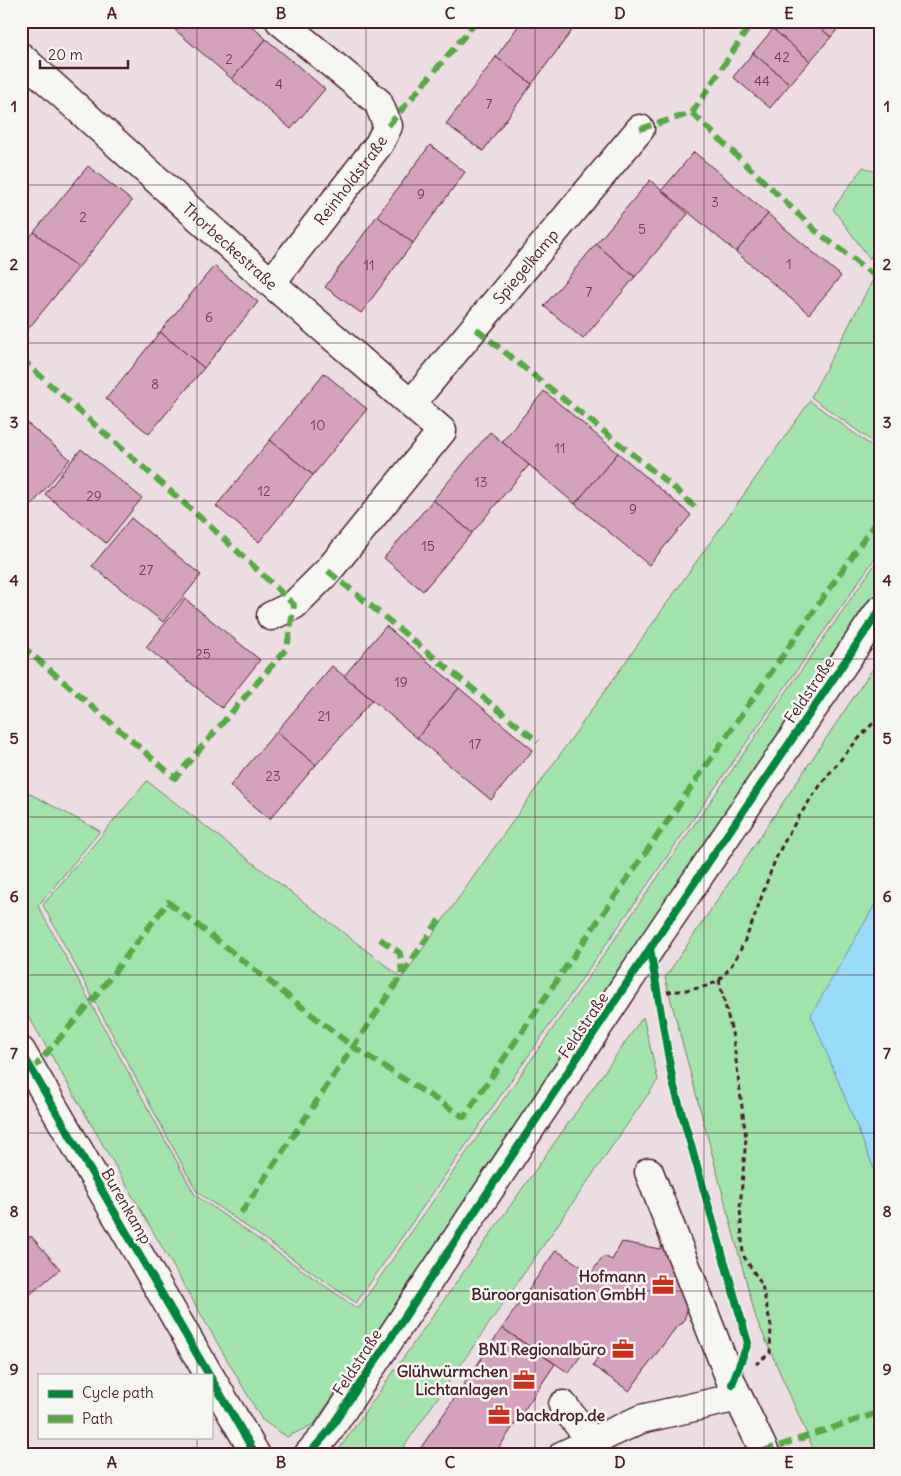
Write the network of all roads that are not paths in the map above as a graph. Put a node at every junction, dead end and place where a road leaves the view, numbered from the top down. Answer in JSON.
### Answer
{"nodes":[{"id":1,"x":280,"y":21,"type":"edge"},
{"id":2,"x":21,"y":57,"type":"edge"},
{"id":3,"x":640,"y":129,"type":"dead end"},
{"id":4,"x":271,"y":283,"type":"junction"},
{"id":5,"x":411,"y":404,"type":"junction"},
{"id":6,"x":880,"y":610,"type":"edge"},
{"id":7,"x":271,"y":616,"type":"dead end"},
{"id":8,"x":21,"y":1051,"type":"edge"},
{"id":9,"x":649,"y":1172,"type":"dead end"},
{"id":10,"x":208,"y":1374,"type":"edge"},
{"id":11,"x":212,"y":1380,"type":"edge"},
{"id":12,"x":735,"y":1391,"type":"junction"},
{"id":13,"x":563,"y":1405,"type":"dead end"},
{"id":14,"x":592,"y":1442,"type":"junction"},
{"id":15,"x":256,"y":1455,"type":"edge"},
{"id":16,"x":308,"y":1455,"type":"edge"},
{"id":17,"x":563,"y":1455,"type":"edge"},
{"id":18,"x":766,"y":1455,"type":"edge"}],
"edges":[{"from":1,"to":4,"type":"street","name":"Reinholdstraße"},
{"from":2,"to":4,"type":"street","name":"Thorbeckestraße"},
{"from":3,"to":5,"type":"street","name":"Spiegelkamp"},
{"from":4,"to":5,"type":"street","name":"Thorbeckestraße"},
{"from":5,"to":7,"type":"street","name":"Thorbeckestraße"},
{"from":6,"to":16,"type":"street","name":"Feldstraße"},
{"from":8,"to":10,"type":"street","name":"Burenkamp"},
{"from":9,"to":12,"type":"street"},
{"from":11,"to":15,"type":"street"},
{"from":12,"to":14,"type":"street"},
{"from":12,"to":18,"type":"street"},
{"from":13,"to":14,"type":"street"},
{"from":14,"to":17,"type":"street"}]}
